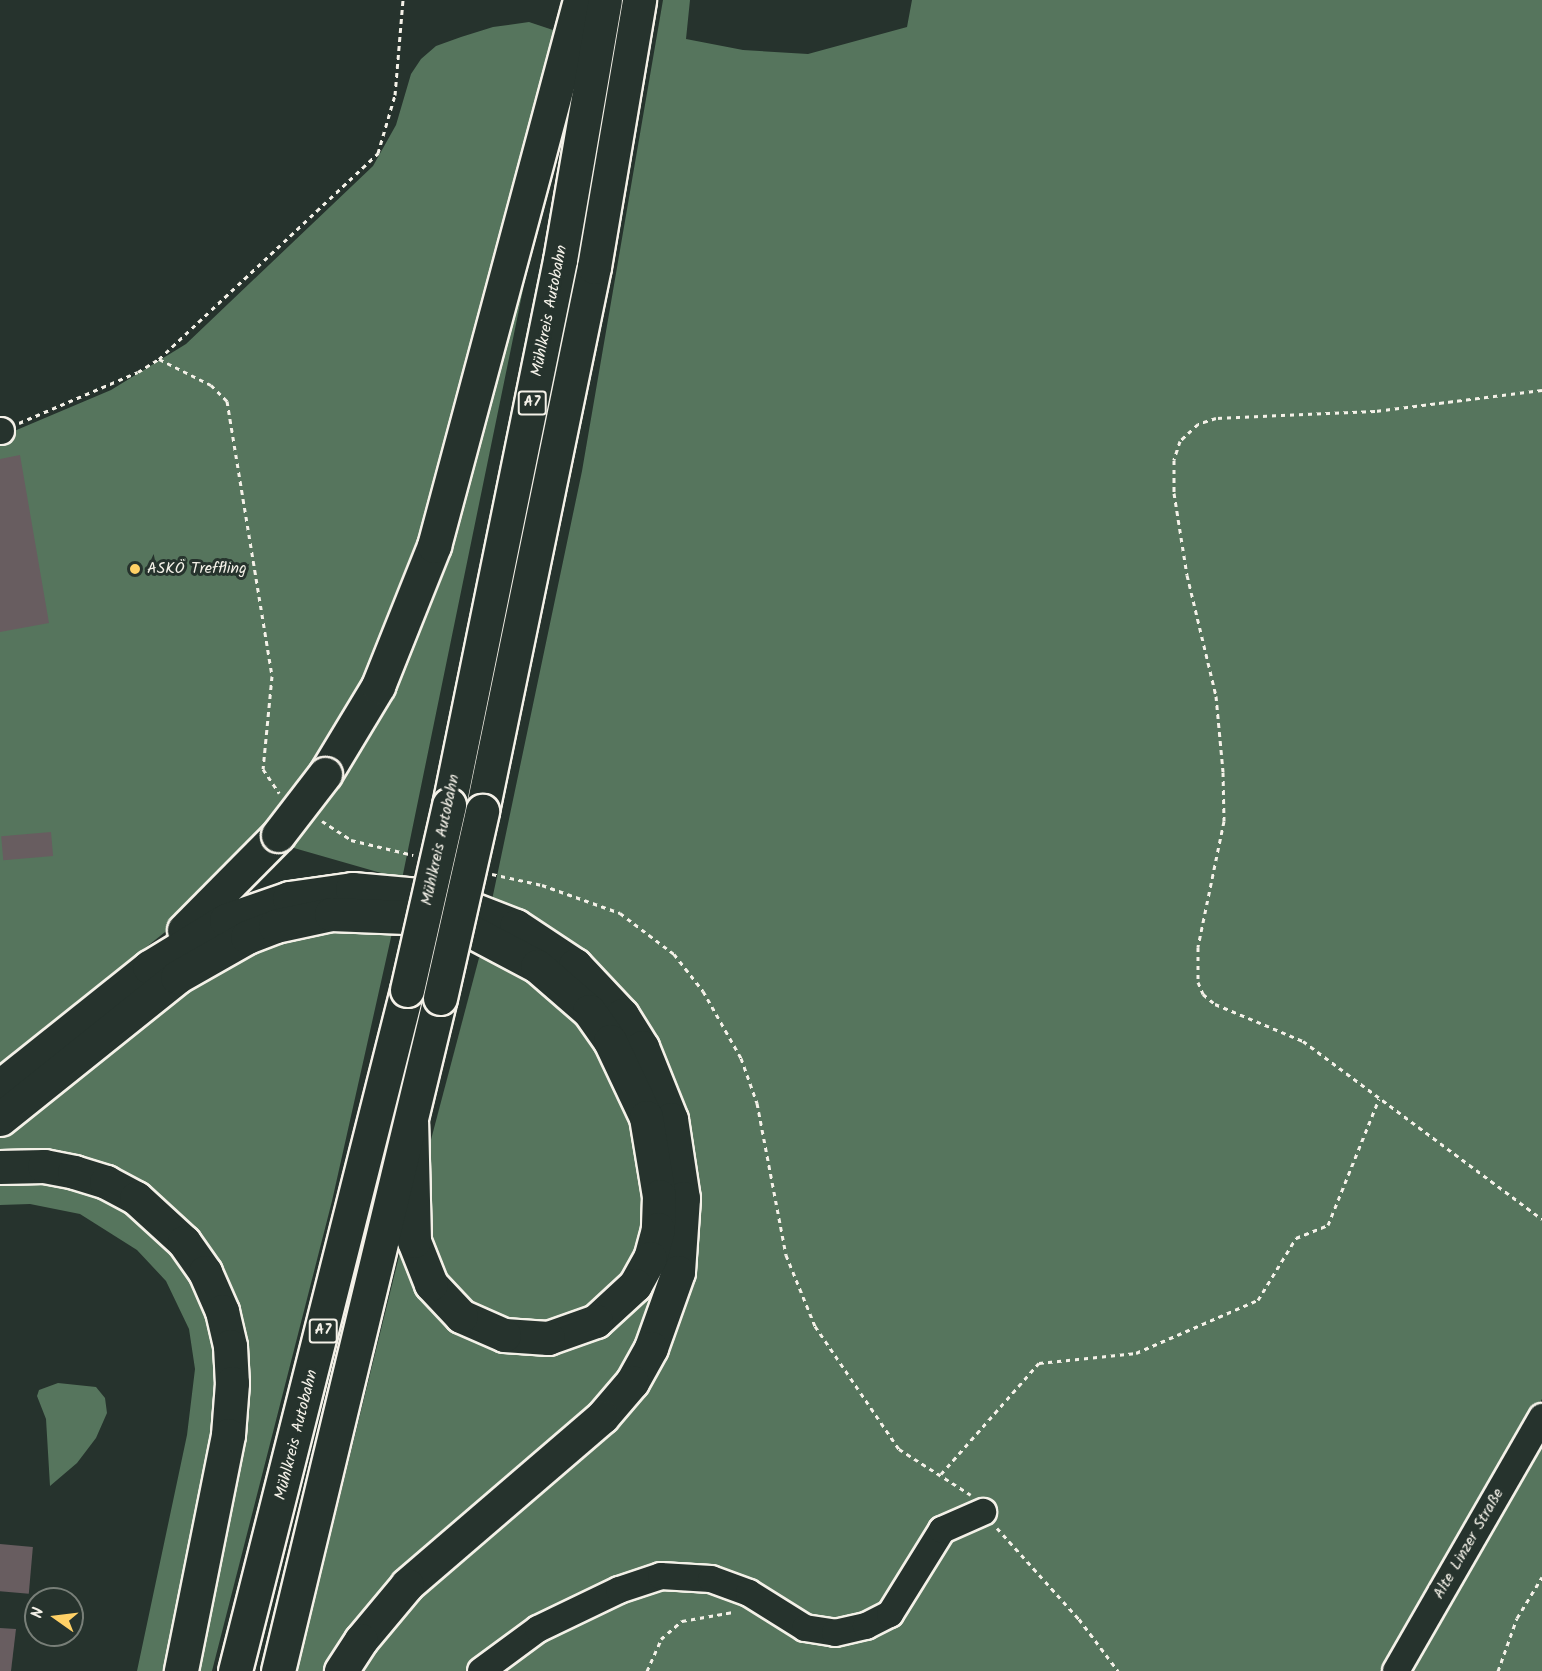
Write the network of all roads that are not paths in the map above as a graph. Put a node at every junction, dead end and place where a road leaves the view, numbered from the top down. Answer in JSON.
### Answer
{"nodes":[{"id":1,"x":580,"y":0,"type":"edge"},
{"id":2,"x":605,"y":0,"type":"edge"},
{"id":3,"x":639,"y":0,"type":"edge"},
{"id":4,"x":149,"y":967,"type":"junction"},
{"id":5,"x":0,"y":1086,"type":"edge"},
{"id":6,"x":0,"y":1119,"type":"edge"},
{"id":7,"x":411,"y":1122,"type":"junction"},
{"id":8,"x":0,"y":1167,"type":"edge"},
{"id":9,"x":1542,"y":1417,"type":"edge"},
{"id":10,"x":983,"y":1512,"type":"road end"},
{"id":11,"x":181,"y":1671,"type":"edge"},
{"id":12,"x":235,"y":1671,"type":"edge"},
{"id":13,"x":278,"y":1671,"type":"edge"},
{"id":14,"x":342,"y":1671,"type":"edge"},
{"id":15,"x":481,"y":1671,"type":"edge"},
{"id":16,"x":1396,"y":1671,"type":"edge"}],
"edges":[{"from":1,"to":4,"type":"highway","bridge":true},
{"from":2,"to":12,"type":"highway","name":"Mühlkreis Autobahn","number":"A7","bridge":true},
{"from":3,"to":7,"type":"highway","name":"Mühlkreis Autobahn","number":"A7","bridge":true},
{"from":4,"to":5,"type":"highway"},
{"from":4,"to":14,"type":"highway"},
{"from":6,"to":7,"type":"highway"},
{"from":7,"to":13,"type":"highway","name":"Mühlkreis Autobahn","number":"A7"},
{"from":8,"to":11,"type":"highway"},
{"from":9,"to":16,"type":"street","name":"Alte Linzer Straße"},
{"from":10,"to":15,"type":"street"}]}
